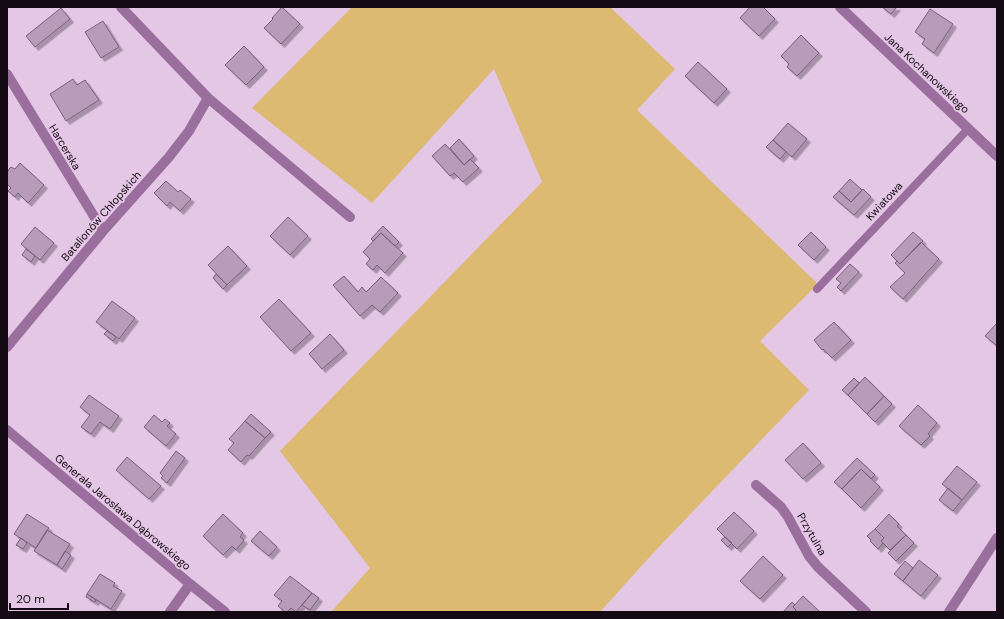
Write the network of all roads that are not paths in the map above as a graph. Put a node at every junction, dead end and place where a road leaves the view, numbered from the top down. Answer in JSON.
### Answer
{"nodes":[{"id":1,"x":122,"y":7,"type":"edge"},
{"id":2,"x":840,"y":7,"type":"edge"},
{"id":3,"x":7,"y":74,"type":"edge"},
{"id":4,"x":208,"y":98,"type":"junction"},
{"id":5,"x":968,"y":128,"type":"junction"},
{"id":6,"x":997,"y":156,"type":"edge"},
{"id":7,"x":350,"y":217,"type":"dead end"},
{"id":8,"x":103,"y":231,"type":"junction"},
{"id":9,"x":817,"y":289,"type":"dead end"},
{"id":10,"x":7,"y":347,"type":"edge"},
{"id":11,"x":7,"y":430,"type":"edge"},
{"id":12,"x":756,"y":485,"type":"dead end"},
{"id":13,"x":997,"y":538,"type":"edge"},
{"id":14,"x":190,"y":584,"type":"junction"},
{"id":15,"x":170,"y":612,"type":"edge"},
{"id":16,"x":225,"y":612,"type":"edge"},
{"id":17,"x":866,"y":612,"type":"edge"},
{"id":18,"x":949,"y":612,"type":"edge"}],
"edges":[{"from":1,"to":4,"type":"street"},
{"from":2,"to":5,"type":"street","name":"Jana Kochanowskiego"},
{"from":3,"to":8,"type":"street","name":"Harcerska"},
{"from":4,"to":7,"type":"street"},
{"from":4,"to":8,"type":"street","name":"Batalionów Chłopskich"},
{"from":5,"to":6,"type":"street","name":"Jana Kochanowskiego"},
{"from":5,"to":9,"type":"lane","name":"Kwiatowa"},
{"from":8,"to":10,"type":"street","name":"Batalionów Chłopskich"},
{"from":11,"to":14,"type":"street","name":"Generała Jarosława Dąbrowskiego"},
{"from":12,"to":17,"type":"street","name":"Przytulna"},
{"from":13,"to":18,"type":"street"},
{"from":14,"to":15,"type":"street"},
{"from":14,"to":16,"type":"street","name":"Generała Jarosława Dąbrowskiego"}]}
